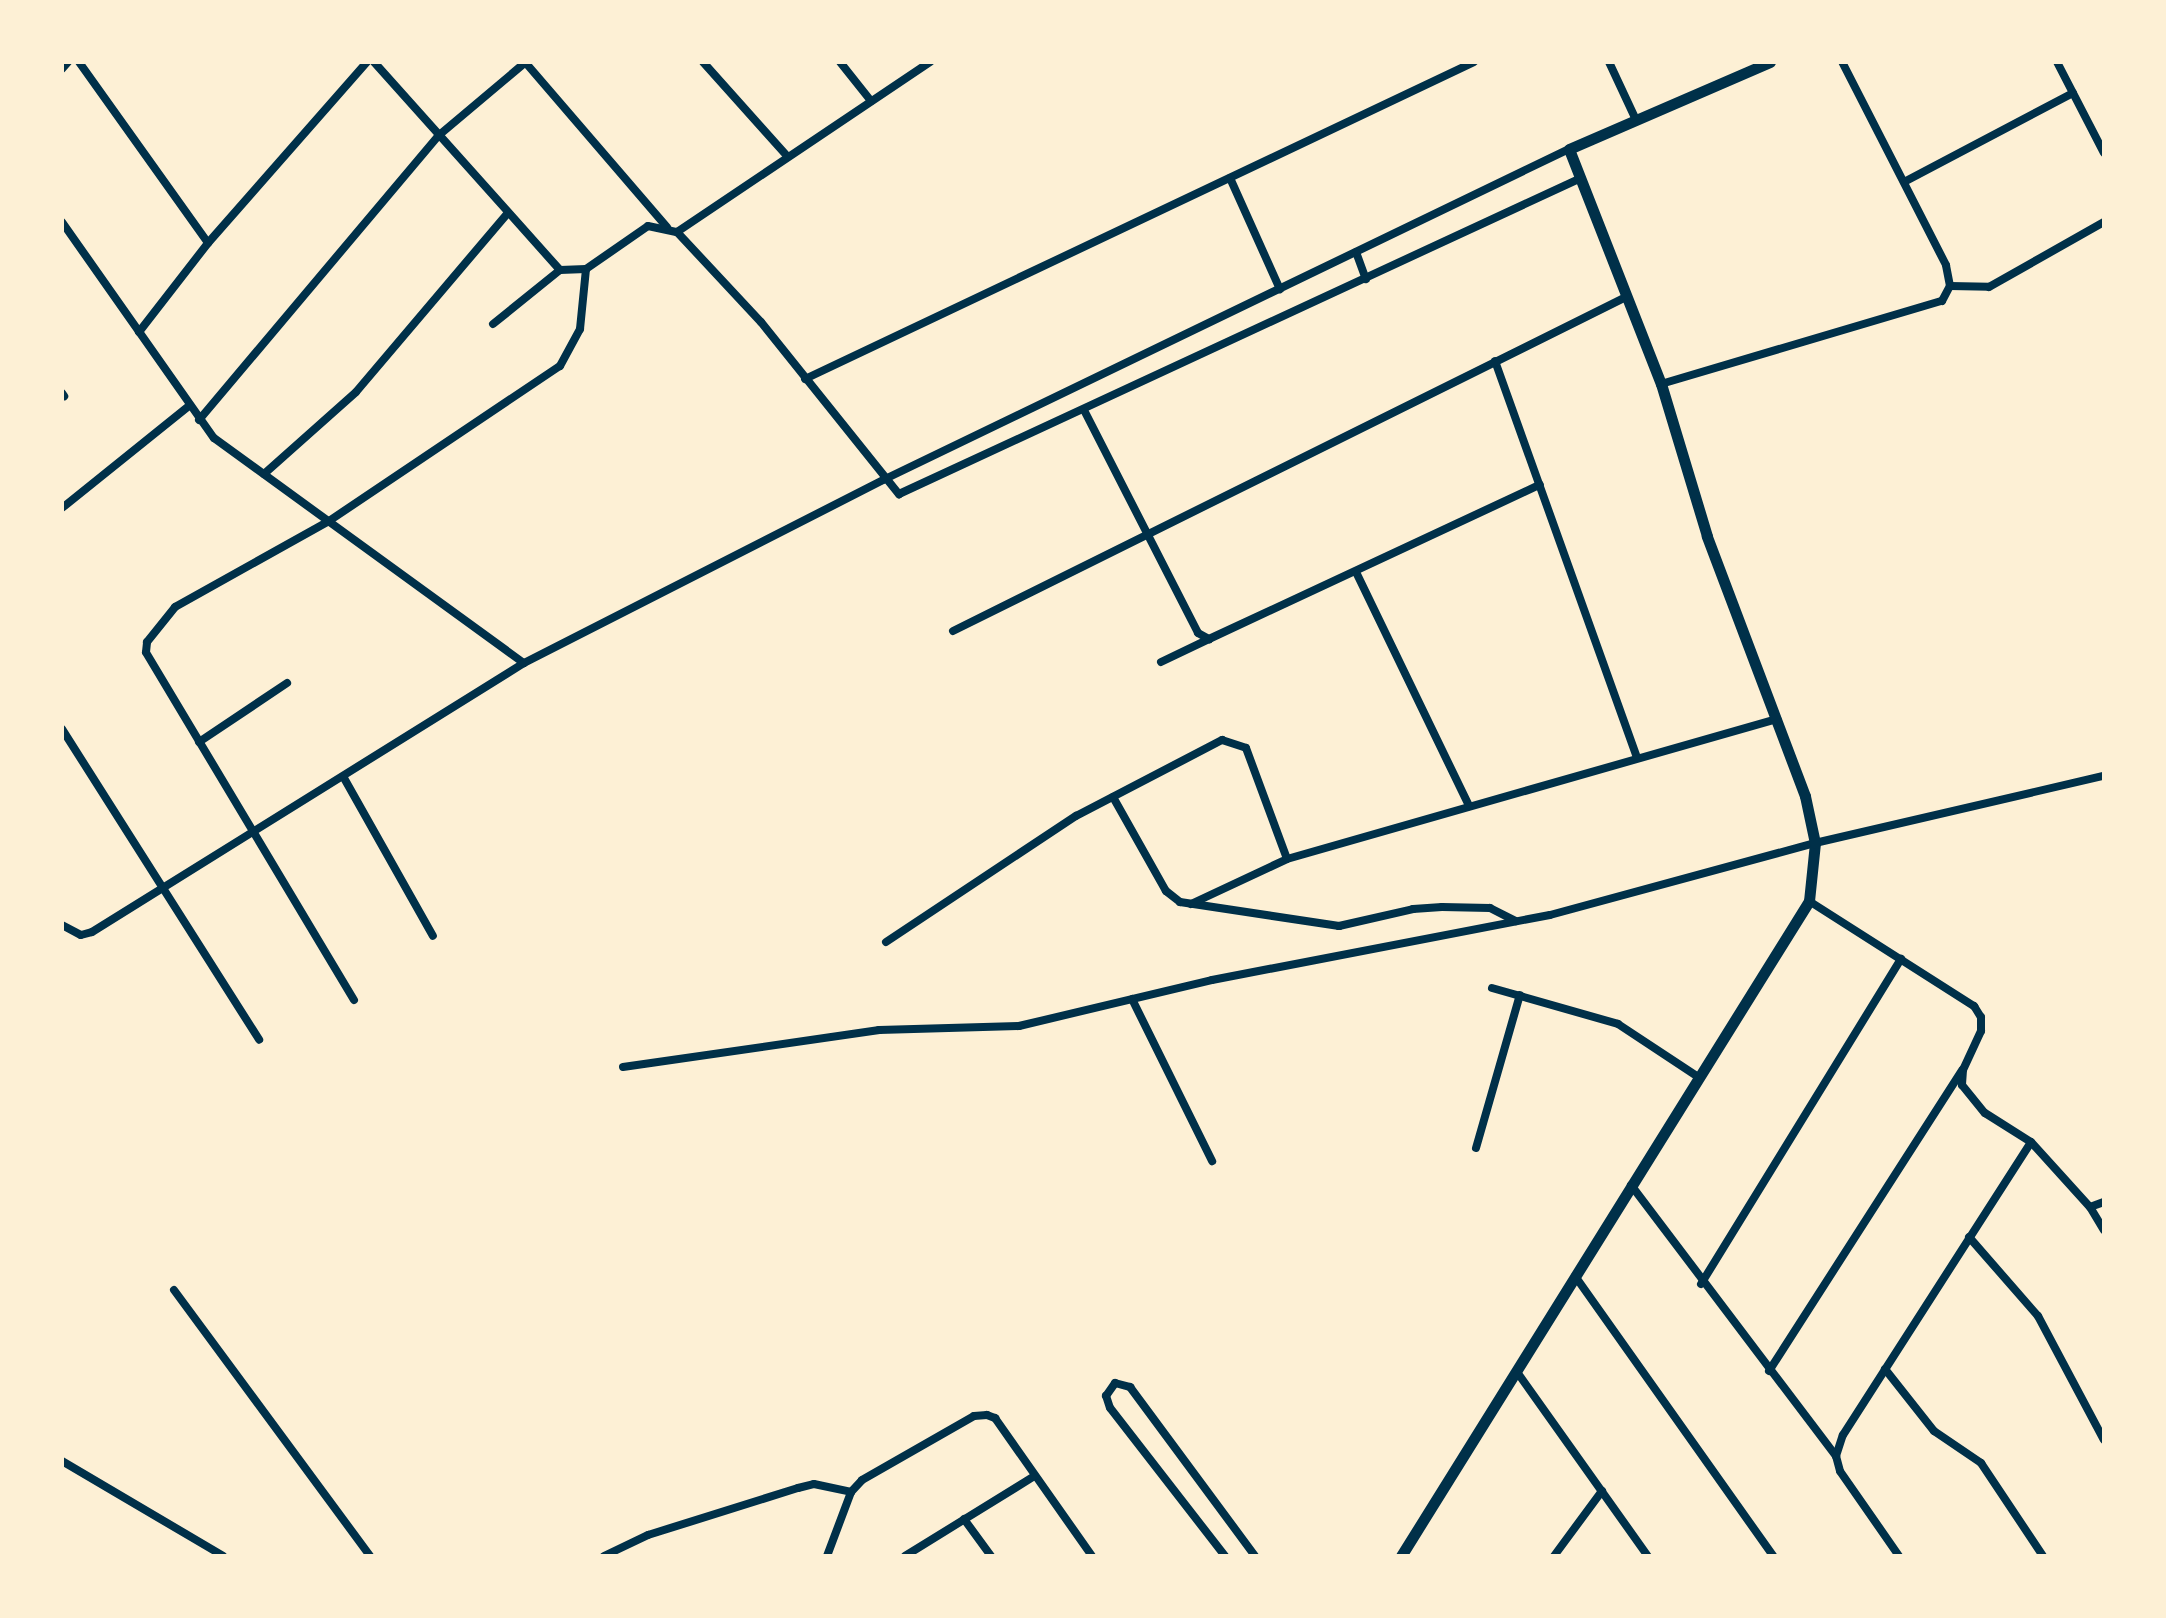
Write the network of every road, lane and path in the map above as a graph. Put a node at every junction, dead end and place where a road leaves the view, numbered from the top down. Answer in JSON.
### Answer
{"nodes":[{"id":1,"x":68,"y":62,"type":"edge"},
{"id":2,"x":79,"y":62,"type":"edge"},
{"id":3,"x":367,"y":62,"type":"edge"},
{"id":4,"x":374,"y":62,"type":"edge"},
{"id":5,"x":525,"y":62,"type":"edge"},
{"id":6,"x":703,"y":62,"type":"edge"},
{"id":7,"x":840,"y":62,"type":"edge"},
{"id":8,"x":930,"y":62,"type":"edge"},
{"id":9,"x":1474,"y":62,"type":"edge"},
{"id":10,"x":1609,"y":62,"type":"edge"},
{"id":11,"x":1770,"y":62,"type":"edge"},
{"id":12,"x":1842,"y":62,"type":"edge"},
{"id":13,"x":2057,"y":62,"type":"edge"},
{"id":14,"x":1749,"y":66,"type":"edge"},
{"id":15,"x":62,"y":69,"type":"edge"},
{"id":16,"x":2073,"y":93,"type":"junction"},
{"id":17,"x":871,"y":101,"type":"junction"},
{"id":18,"x":1636,"y":120,"type":"junction"},
{"id":19,"x":438,"y":136,"type":"junction"},
{"id":20,"x":1569,"y":149,"type":"junction"},
{"id":21,"x":2104,"y":153,"type":"edge"},
{"id":22,"x":788,"y":157,"type":"junction"},
{"id":23,"x":1230,"y":178,"type":"junction"},
{"id":24,"x":1579,"y":179,"type":"junction"},
{"id":25,"x":1904,"y":182,"type":"junction"},
{"id":26,"x":507,"y":214,"type":"junction"},
{"id":27,"x":62,"y":222,"type":"edge"},
{"id":28,"x":2104,"y":222,"type":"edge"},
{"id":29,"x":667,"y":227,"type":"junction"},
{"id":30,"x":677,"y":232,"type":"junction"},
{"id":31,"x":208,"y":243,"type":"junction"},
{"id":32,"x":1356,"y":252,"type":"junction"},
{"id":33,"x":586,"y":269,"type":"junction"},
{"id":34,"x":560,"y":270,"type":"junction"},
{"id":35,"x":1366,"y":279,"type":"junction"},
{"id":36,"x":1950,"y":286,"type":"junction"},
{"id":37,"x":1280,"y":289,"type":"junction"},
{"id":38,"x":1626,"y":297,"type":"junction"},
{"id":39,"x":493,"y":324,"type":"dead end"},
{"id":40,"x":139,"y":332,"type":"junction"},
{"id":41,"x":1495,"y":361,"type":"junction"},
{"id":42,"x":805,"y":379,"type":"junction"},
{"id":43,"x":1661,"y":384,"type":"junction"},
{"id":44,"x":189,"y":406,"type":"junction"},
{"id":45,"x":1085,"y":412,"type":"junction"},
{"id":46,"x":199,"y":420,"type":"junction"},
{"id":47,"x":264,"y":474,"type":"junction"},
{"id":48,"x":883,"y":480,"type":"junction"},
{"id":49,"x":1540,"y":485,"type":"junction"},
{"id":50,"x":62,"y":508,"type":"edge"},
{"id":51,"x":329,"y":521,"type":"junction"},
{"id":52,"x":1147,"y":535,"type":"junction"},
{"id":53,"x":1356,"y":572,"type":"junction"},
{"id":54,"x":953,"y":631,"type":"dead end"},
{"id":55,"x":1209,"y":639,"type":"junction"},
{"id":56,"x":1161,"y":662,"type":"dead end"},
{"id":57,"x":524,"y":663,"type":"junction"},
{"id":58,"x":287,"y":683,"type":"dead end"},
{"id":59,"x":1777,"y":719,"type":"junction"},
{"id":60,"x":62,"y":729,"type":"edge"},
{"id":61,"x":199,"y":742,"type":"junction"},
{"id":62,"x":1637,"y":757,"type":"junction"},
{"id":63,"x":2104,"y":776,"type":"edge"},
{"id":64,"x":344,"y":778,"type":"junction"},
{"id":65,"x":1113,"y":797,"type":"junction"},
{"id":66,"x":1469,"y":806,"type":"junction"},
{"id":67,"x":255,"y":835,"type":"junction"},
{"id":68,"x":1815,"y":843,"type":"junction"},
{"id":69,"x":1287,"y":859,"type":"junction"},
{"id":70,"x":166,"y":889,"type":"junction"},
{"id":71,"x":1809,"y":901,"type":"junction"},
{"id":72,"x":1191,"y":904,"type":"junction"},
{"id":73,"x":1516,"y":921,"type":"junction"},
{"id":74,"x":62,"y":925,"type":"edge"},
{"id":75,"x":433,"y":936,"type":"dead end"},
{"id":76,"x":886,"y":942,"type":"dead end"},
{"id":77,"x":1901,"y":959,"type":"junction"},
{"id":78,"x":1492,"y":988,"type":"dead end"},
{"id":79,"x":1520,"y":995,"type":"junction"},
{"id":80,"x":1132,"y":999,"type":"junction"},
{"id":81,"x":354,"y":1000,"type":"dead end"},
{"id":82,"x":259,"y":1040,"type":"dead end"},
{"id":83,"x":623,"y":1067,"type":"dead end"},
{"id":84,"x":1963,"y":1070,"type":"junction"},
{"id":85,"x":1697,"y":1076,"type":"junction"},
{"id":86,"x":2031,"y":1142,"type":"junction"},
{"id":87,"x":1476,"y":1148,"type":"dead end"},
{"id":88,"x":1212,"y":1161,"type":"dead end"},
{"id":89,"x":1631,"y":1185,"type":"junction"},
{"id":90,"x":2104,"y":1202,"type":"edge"},
{"id":91,"x":2090,"y":1207,"type":"junction"},
{"id":92,"x":2104,"y":1230,"type":"edge"},
{"id":93,"x":1969,"y":1237,"type":"junction"},
{"id":94,"x":1575,"y":1276,"type":"junction"},
{"id":95,"x":1701,"y":1284,"type":"junction"},
{"id":96,"x":174,"y":1290,"type":"dead end"},
{"id":97,"x":1885,"y":1369,"type":"junction"},
{"id":98,"x":1769,"y":1371,"type":"junction"},
{"id":99,"x":1517,"y":1372,"type":"junction"},
{"id":100,"x":2104,"y":1440,"type":"edge"},
{"id":101,"x":1836,"y":1456,"type":"junction"},
{"id":102,"x":62,"y":1461,"type":"edge"},
{"id":103,"x":1033,"y":1477,"type":"junction"},
{"id":104,"x":1602,"y":1491,"type":"junction"},
{"id":105,"x":851,"y":1492,"type":"junction"},
{"id":106,"x":964,"y":1519,"type":"junction"},
{"id":107,"x":223,"y":1556,"type":"edge"},
{"id":108,"x":370,"y":1556,"type":"edge"},
{"id":109,"x":604,"y":1556,"type":"edge"},
{"id":110,"x":827,"y":1556,"type":"edge"},
{"id":111,"x":905,"y":1556,"type":"edge"},
{"id":112,"x":991,"y":1556,"type":"edge"},
{"id":113,"x":1092,"y":1556,"type":"edge"},
{"id":114,"x":1225,"y":1556,"type":"edge"},
{"id":115,"x":1255,"y":1556,"type":"edge"},
{"id":116,"x":1401,"y":1556,"type":"edge"},
{"id":117,"x":1554,"y":1556,"type":"edge"},
{"id":118,"x":1648,"y":1556,"type":"edge"},
{"id":119,"x":1773,"y":1556,"type":"edge"},
{"id":120,"x":1899,"y":1556,"type":"edge"},
{"id":121,"x":2043,"y":1556,"type":"edge"}],
"edges":[{"from":1,"to":15,"type":"street"},
{"from":2,"to":31,"type":"street"},
{"from":3,"to":31,"type":"street"},
{"from":4,"to":19,"type":"street"},
{"from":5,"to":19,"type":"street"},
{"from":5,"to":29,"type":"street"},
{"from":6,"to":22,"type":"street"},
{"from":7,"to":17,"type":"street"},
{"from":8,"to":17,"type":"street"},
{"from":9,"to":23,"type":"street"},
{"from":10,"to":18,"type":"street"},
{"from":11,"to":14,"type":"street"},
{"from":12,"to":25,"type":"street"},
{"from":13,"to":16,"type":"street"},
{"from":14,"to":18,"type":"street"},
{"from":16,"to":21,"type":"street"},
{"from":16,"to":25,"type":"street"},
{"from":17,"to":22,"type":"street"},
{"from":18,"to":20,"type":"street"},
{"from":19,"to":26,"type":"street"},
{"from":19,"to":46,"type":"street"},
{"from":20,"to":24,"type":"street"},
{"from":20,"to":32,"type":"street"},
{"from":22,"to":30,"type":"street"},
{"from":23,"to":37,"type":"street"},
{"from":23,"to":42,"type":"street"},
{"from":24,"to":35,"type":"street"},
{"from":24,"to":38,"type":"street"},
{"from":25,"to":36,"type":"street"},
{"from":26,"to":34,"type":"street"},
{"from":26,"to":47,"type":"street"},
{"from":27,"to":40,"type":"street"},
{"from":28,"to":36,"type":"street"},
{"from":29,"to":30,"type":"street"},
{"from":29,"to":33,"type":"street"},
{"from":30,"to":42,"type":"street"},
{"from":31,"to":40,"type":"street"},
{"from":32,"to":35,"type":"street"},
{"from":32,"to":37,"type":"street"},
{"from":33,"to":34,"type":"street"},
{"from":33,"to":51,"type":"street"},
{"from":34,"to":39,"type":"street"},
{"from":35,"to":45,"type":"street"},
{"from":36,"to":43,"type":"street"},
{"from":37,"to":48,"type":"street"},
{"from":38,"to":41,"type":"street"},
{"from":38,"to":43,"type":"street"},
{"from":40,"to":44,"type":"street"},
{"from":41,"to":49,"type":"street"},
{"from":41,"to":52,"type":"street"},
{"from":42,"to":48,"type":"street"},
{"from":43,"to":59,"type":"street"},
{"from":44,"to":46,"type":"street"},
{"from":44,"to":50,"type":"street"},
{"from":45,"to":48,"type":"street"},
{"from":45,"to":52,"type":"street"},
{"from":46,"to":47,"type":"street"},
{"from":47,"to":51,"type":"street"},
{"from":48,"to":57,"type":"street"},
{"from":49,"to":53,"type":"street"},
{"from":49,"to":62,"type":"street"},
{"from":51,"to":57,"type":"street"},
{"from":51,"to":61,"type":"street"},
{"from":52,"to":54,"type":"street"},
{"from":52,"to":55,"type":"street"},
{"from":53,"to":55,"type":"street"},
{"from":53,"to":66,"type":"street"},
{"from":55,"to":56,"type":"street"},
{"from":57,"to":64,"type":"street"},
{"from":58,"to":61,"type":"street"},
{"from":59,"to":62,"type":"street"},
{"from":59,"to":68,"type":"street"},
{"from":60,"to":70,"type":"street"},
{"from":61,"to":67,"type":"street"},
{"from":62,"to":66,"type":"street"},
{"from":63,"to":68,"type":"street"},
{"from":64,"to":67,"type":"street"},
{"from":64,"to":75,"type":"street"},
{"from":65,"to":69,"type":"street"},
{"from":65,"to":72,"type":"street"},
{"from":65,"to":76,"type":"street"},
{"from":66,"to":69,"type":"street"},
{"from":67,"to":70,"type":"street"},
{"from":67,"to":81,"type":"street"},
{"from":68,"to":71,"type":"street"},
{"from":68,"to":73,"type":"street"},
{"from":69,"to":72,"type":"street"},
{"from":70,"to":74,"type":"street"},
{"from":70,"to":82,"type":"street"},
{"from":71,"to":77,"type":"street"},
{"from":71,"to":85,"type":"street"},
{"from":72,"to":73,"type":"street"},
{"from":73,"to":80,"type":"street"},
{"from":77,"to":84,"type":"street"},
{"from":77,"to":95,"type":"street"},
{"from":78,"to":79,"type":"street"},
{"from":79,"to":85,"type":"street"},
{"from":79,"to":87,"type":"street"},
{"from":80,"to":83,"type":"street"},
{"from":80,"to":88,"type":"street"},
{"from":84,"to":86,"type":"street"},
{"from":84,"to":98,"type":"street"},
{"from":85,"to":89,"type":"street"},
{"from":86,"to":91,"type":"street"},
{"from":86,"to":93,"type":"street"},
{"from":89,"to":94,"type":"street"},
{"from":89,"to":95,"type":"street"},
{"from":90,"to":91,"type":"street"},
{"from":91,"to":92,"type":"street"},
{"from":93,"to":97,"type":"street"},
{"from":93,"to":100,"type":"street"},
{"from":94,"to":99,"type":"street"},
{"from":94,"to":119,"type":"street"},
{"from":95,"to":98,"type":"street"},
{"from":96,"to":108,"type":"street"},
{"from":97,"to":101,"type":"street"},
{"from":97,"to":121,"type":"street"},
{"from":98,"to":101,"type":"street"},
{"from":99,"to":104,"type":"street"},
{"from":99,"to":116,"type":"street"},
{"from":101,"to":120,"type":"street"},
{"from":102,"to":107,"type":"street"},
{"from":103,"to":105,"type":"street"},
{"from":103,"to":106,"type":"street"},
{"from":103,"to":113,"type":"street"},
{"from":104,"to":117,"type":"street"},
{"from":104,"to":118,"type":"street"},
{"from":105,"to":109,"type":"street"},
{"from":105,"to":110,"type":"street"},
{"from":106,"to":111,"type":"street"},
{"from":106,"to":112,"type":"street"},
{"from":114,"to":115,"type":"street"}]}
